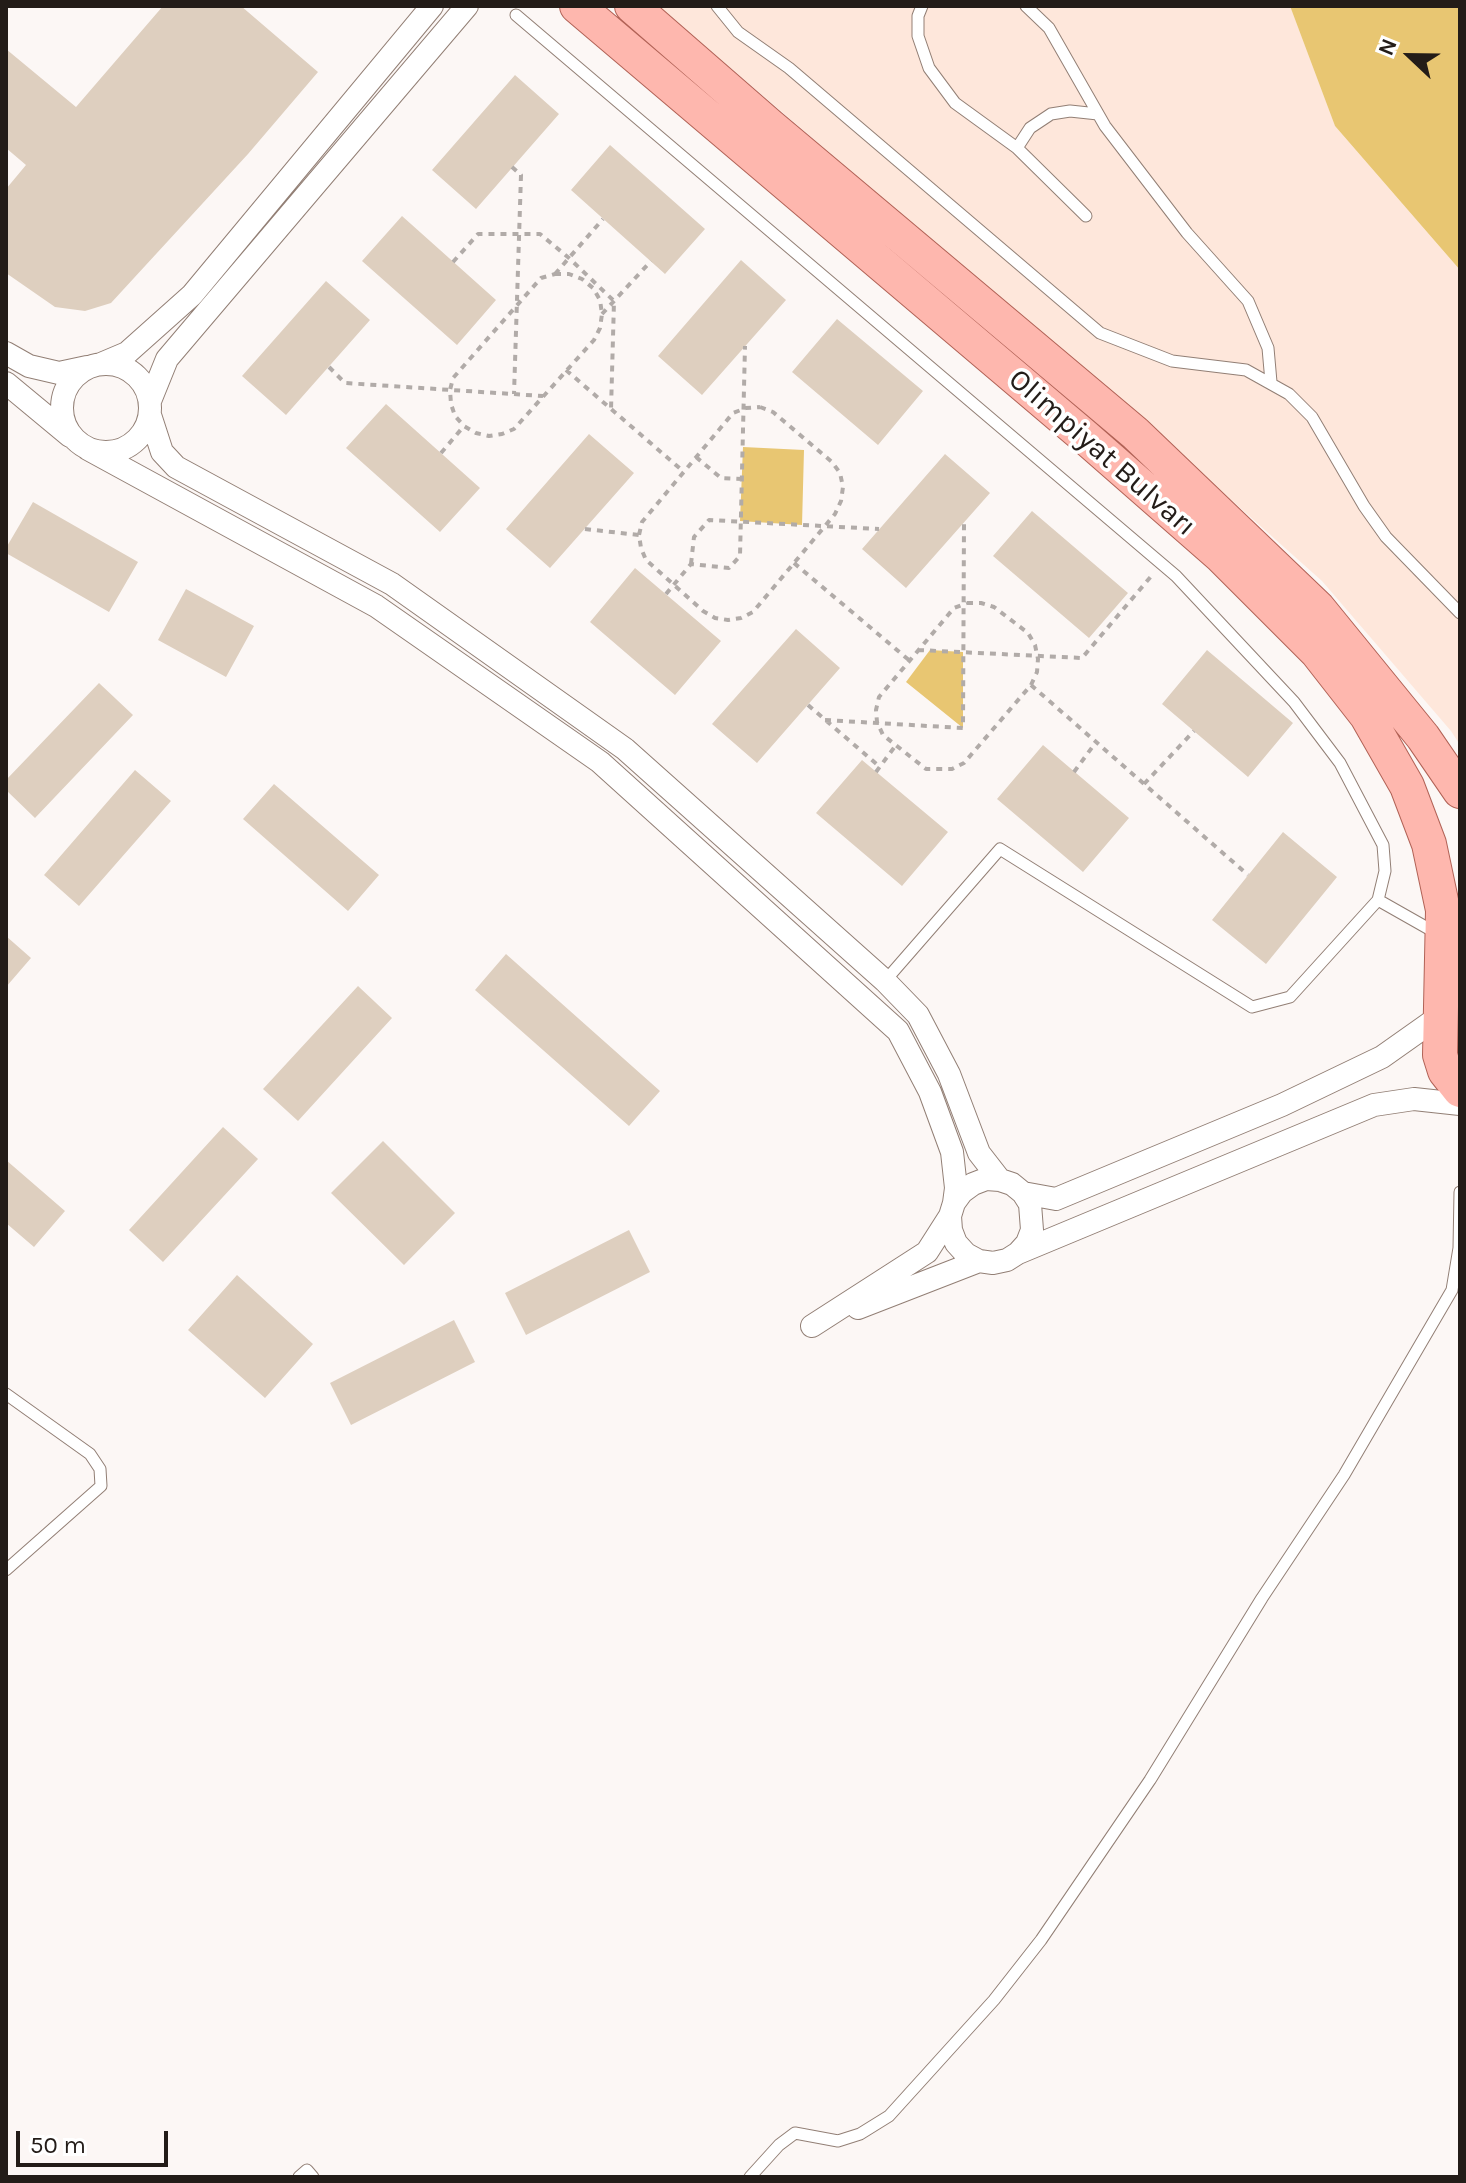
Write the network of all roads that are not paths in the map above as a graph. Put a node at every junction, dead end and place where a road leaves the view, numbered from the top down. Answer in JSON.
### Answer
{"nodes":[{"id":1,"x":432,"y":6,"type":"edge"},
{"id":2,"x":467,"y":6,"type":"edge"},
{"id":3,"x":577,"y":6,"type":"edge"},
{"id":4,"x":632,"y":6,"type":"edge"},
{"id":5,"x":717,"y":6,"type":"edge"},
{"id":6,"x":922,"y":6,"type":"edge"},
{"id":7,"x":1026,"y":6,"type":"edge"},
{"id":8,"x":516,"y":15,"type":"dead end"},
{"id":9,"x":1098,"y":114,"type":"junction"},
{"id":10,"x":1017,"y":148,"type":"junction"},
{"id":11,"x":1086,"y":216,"type":"dead end"},
{"id":12,"x":6,"y":353,"type":"edge"},
{"id":13,"x":95,"y":365,"type":"junction"},
{"id":14,"x":1271,"y":382,"type":"junction"},
{"id":15,"x":6,"y":383,"type":"edge"},
{"id":16,"x":150,"y":408,"type":"junction"},
{"id":17,"x":79,"y":443,"type":"junction"},
{"id":18,"x":1460,"y":613,"type":"edge"},
{"id":19,"x":1460,"y":791,"type":"edge"},
{"id":20,"x":1378,"y":900,"type":"junction"},
{"id":21,"x":1442,"y":936,"type":"junction"},
{"id":22,"x":885,"y":981,"type":"junction"},
{"id":23,"x":1450,"y":1005,"type":"edge"},
{"id":24,"x":1460,"y":1090,"type":"edge"},
{"id":25,"x":1460,"y":1104,"type":"edge"},
{"id":26,"x":1000,"y":1180,"type":"junction"},
{"id":27,"x":1460,"y":1192,"type":"edge"},
{"id":28,"x":1023,"y":1193,"type":"junction"},
{"id":29,"x":952,"y":1209,"type":"junction"},
{"id":30,"x":1018,"y":1253,"type":"junction"},
{"id":31,"x":979,"y":1261,"type":"junction"},
{"id":32,"x":6,"y":1394,"type":"edge"},
{"id":33,"x":6,"y":1570,"type":"edge"},
{"id":34,"x":299,"y":2177,"type":"edge"},
{"id":35,"x":313,"y":2177,"type":"edge"},
{"id":36,"x":750,"y":2177,"type":"edge"}],
"edges":[{"from":1,"to":13,"type":"street"},
{"from":2,"to":16,"type":"street"},
{"from":3,"to":21,"type":"main road","name":"Olimpiyat Bulvarı"},
{"from":4,"to":19,"type":"main road","name":"Olimpiyat Bulvarı"},
{"from":5,"to":14,"type":"lane"},
{"from":6,"to":10,"type":"lane"},
{"from":7,"to":9,"type":"lane"},
{"from":8,"to":20,"type":"lane"},
{"from":9,"to":10,"type":"lane"},
{"from":9,"to":14,"type":"lane"},
{"from":10,"to":11,"type":"lane"},
{"from":12,"to":13,"type":"street"},
{"from":13,"to":16,"type":"street"},
{"from":13,"to":17,"type":"street"},
{"from":14,"to":18,"type":"lane"},
{"from":15,"to":17,"type":"street"},
{"from":16,"to":17,"type":"street"},
{"from":16,"to":22,"type":"street"},
{"from":17,"to":29,"type":"street"},
{"from":20,"to":21,"type":"lane"},
{"from":20,"to":22,"type":"lane"},
{"from":21,"to":23,"type":"main road","name":"Olimpiyat Bulvarı"},
{"from":22,"to":26,"type":"street"},
{"from":23,"to":24,"type":"main road","name":"Olimpiyat Bulvarı"},
{"from":23,"to":28,"type":"street"},
{"from":25,"to":30,"type":"street"},
{"from":26,"to":28,"type":"street"},
{"from":26,"to":29,"type":"street"},
{"from":27,"to":36,"type":"lane"},
{"from":28,"to":30,"type":"street"},
{"from":29,"to":31,"type":"street"},
{"from":29,"to":31,"type":"street"},
{"from":30,"to":31,"type":"street"},
{"from":32,"to":33,"type":"lane"},
{"from":34,"to":35,"type":"lane"}]}
